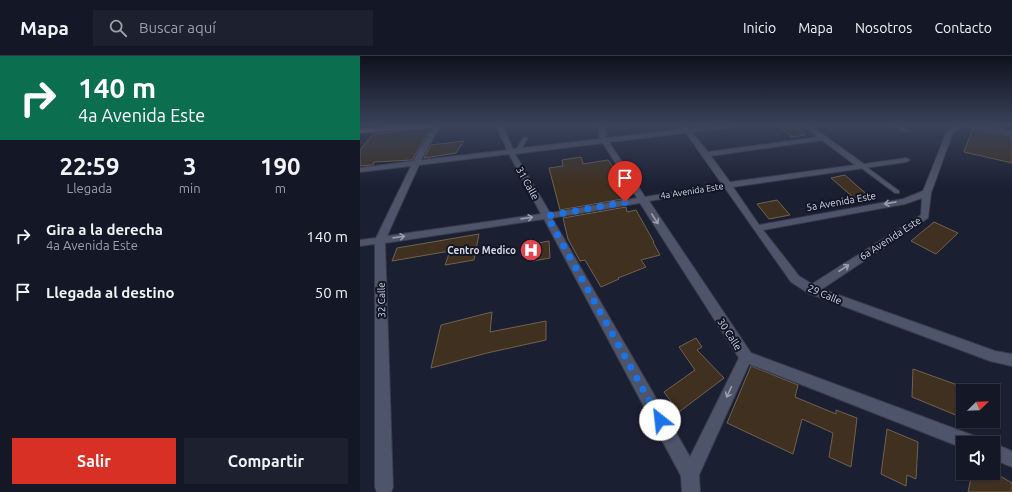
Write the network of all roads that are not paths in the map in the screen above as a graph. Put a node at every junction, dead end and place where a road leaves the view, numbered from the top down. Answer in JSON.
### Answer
{"nodes":[{"id":1,"x":425,"y":146,"type":"edge"},
{"id":2,"x":511,"y":146,"type":"edge"},
{"id":3,"x":518,"y":146,"type":"edge"},
{"id":4,"x":552,"y":146,"type":"edge"},
{"id":5,"x":608,"y":146,"type":"edge"},
{"id":6,"x":700,"y":146,"type":"edge"},
{"id":7,"x":762,"y":146,"type":"edge"},
{"id":8,"x":835,"y":146,"type":"edge"},
{"id":9,"x":944,"y":146,"type":"edge"},
{"id":10,"x":514,"y":151,"type":"junction"},
{"id":11,"x":706,"y":154,"type":"junction"},
{"id":12,"x":906,"y":160,"type":"dead end"},
{"id":13,"x":416,"y":163,"type":"junction"},
{"id":14,"x":862,"y":166,"type":"junction"},
{"id":15,"x":360,"y":170,"type":"edge"},
{"id":16,"x":728,"y":185,"type":"junction"},
{"id":17,"x":897,"y":192,"type":"dead end"},
{"id":18,"x":927,"y":192,"type":"junction"},
{"id":19,"x":641,"y":199,"type":"junction"},
{"id":20,"x":904,"y":200,"type":"junction"},
{"id":21,"x":547,"y":216,"type":"junction"},
{"id":22,"x":925,"y":216,"type":"junction"},
{"id":23,"x":757,"y":228,"type":"junction"},
{"id":24,"x":380,"y":240,"type":"junction"},
{"id":25,"x":360,"y":243,"type":"edge"},
{"id":26,"x":812,"y":290,"type":"junction"},
{"id":27,"x":746,"y":357,"type":"junction"},
{"id":28,"x":1012,"y":360,"type":"edge"},
{"id":29,"x":956,"y":437,"type":"edge"},
{"id":30,"x":1000,"y":454,"type":"edge"},
{"id":31,"x":1012,"y":459,"type":"edge"},
{"id":32,"x":690,"y":474,"type":"junction"},
{"id":33,"x":384,"y":487,"type":"dead end"},
{"id":34,"x":691,"y":492,"type":"edge"}],
"edges":[{"from":1,"to":13,"type":"street","name":"32 Calle"},
{"from":2,"to":10,"type":"street","name":"31 Calle"},
{"from":3,"to":10,"type":"lane"},
{"from":4,"to":10,"type":"street"},
{"from":5,"to":19,"type":"street","name":"30 Calle"},
{"from":6,"to":11,"type":"street","name":"29 Calle"},
{"from":7,"to":11,"type":"street"},
{"from":8,"to":14,"type":"street"},
{"from":9,"to":18,"type":"street","name":"6a Avenida Este"},
{"from":10,"to":13,"type":"street"},
{"from":10,"to":21,"type":"street","name":"31 Calle"},
{"from":11,"to":16,"type":"street","name":"29 Calle"},
{"from":12,"to":14,"type":"street","name":"4a Avenida Este"},
{"from":13,"to":15,"type":"street"},
{"from":13,"to":24,"type":"street","name":"32 Calle"},
{"from":14,"to":16,"type":"street","name":"4a Avenida Este"},
{"from":14,"to":17,"type":"lane"},
{"from":16,"to":19,"type":"street","name":"4a Avenida Este"},
{"from":16,"to":23,"type":"street","name":"29 Calle"},
{"from":18,"to":20,"type":"street","name":"5a Avenida Este"},
{"from":18,"to":22,"type":"street","name":"6a Avenida Este"},
{"from":19,"to":21,"type":"street","name":"4a Avenida Este"},
{"from":19,"to":27,"type":"street","name":"30 Calle","one_way":true},
{"from":20,"to":22,"type":"street"},
{"from":20,"to":23,"type":"street","name":"5a Avenida Este","one_way":true},
{"from":24,"to":21,"type":"street","name":"4a Avenida Este","one_way":true},
{"from":21,"to":32,"type":"street","name":"31 Calle"},
{"from":26,"to":22,"type":"street","name":"6a Avenida Este","one_way":true},
{"from":23,"to":26,"type":"street","name":"29 Calle"},
{"from":24,"to":25,"type":"street","name":"4a Avenida Este"},
{"from":24,"to":33,"type":"street","name":"32 Calle"},
{"from":26,"to":28,"type":"street","name":"29 Calle"},
{"from":27,"to":29,"type":"street","name":"30 Calle"},
{"from":27,"to":32,"type":"street","one_way":true},
{"from":30,"to":31,"type":"street"},
{"from":32,"to":34,"type":"street","name":"31 Calle"}]}
